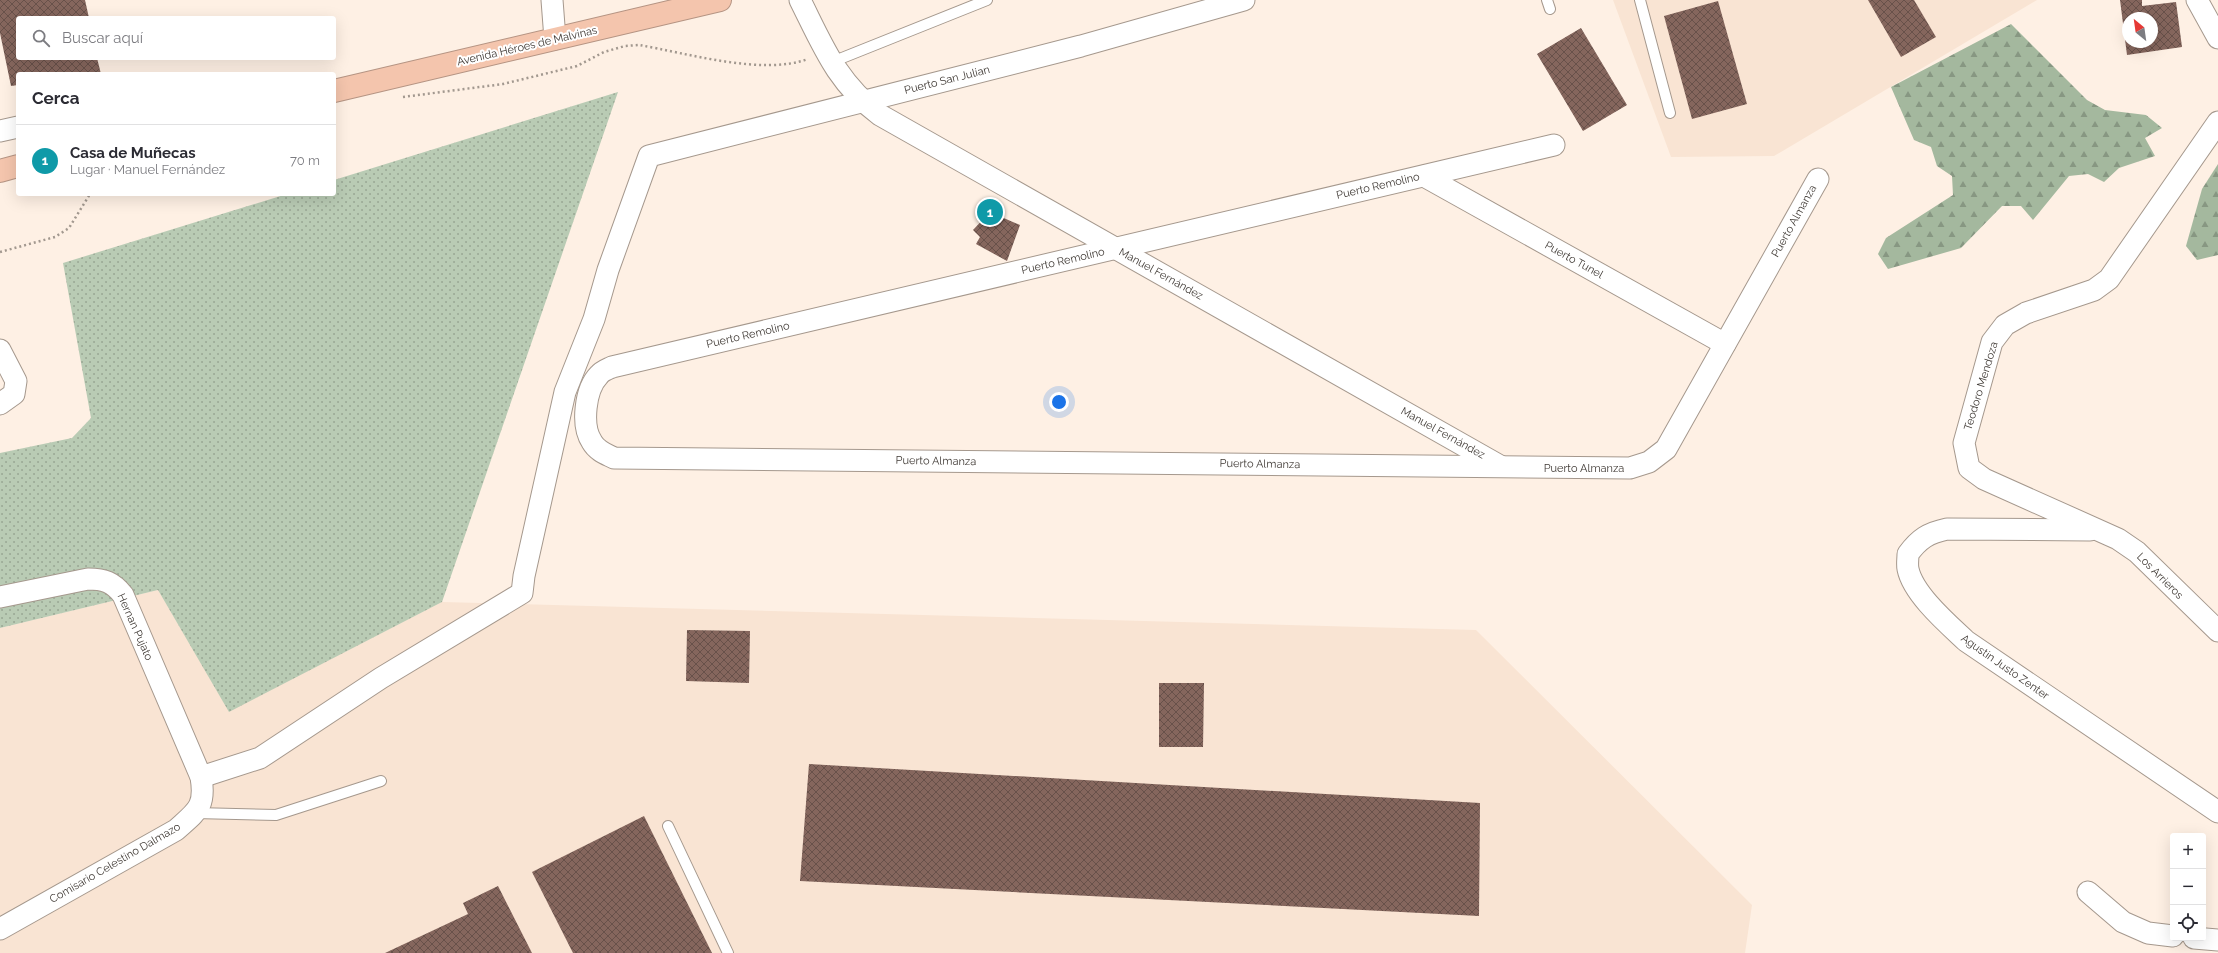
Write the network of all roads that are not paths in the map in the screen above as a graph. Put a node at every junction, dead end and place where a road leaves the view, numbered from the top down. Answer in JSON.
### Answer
{"nodes":[{"id":1,"x":552,"y":0,"type":"edge"},
{"id":2,"x":720,"y":0,"type":"edge"},
{"id":3,"x":800,"y":0,"type":"edge"},
{"id":4,"x":986,"y":0,"type":"edge"},
{"id":5,"x":1244,"y":0,"type":"edge"},
{"id":6,"x":1640,"y":0,"type":"edge"},
{"id":7,"x":2197,"y":0,"type":"edge"},
{"id":8,"x":555,"y":38,"type":"junction"},
{"id":9,"x":2218,"y":38,"type":"edge"},
{"id":10,"x":829,"y":57,"type":"junction"},
{"id":11,"x":336,"y":91,"type":"edge"},
{"id":12,"x":862,"y":102,"type":"junction"},
{"id":13,"x":1670,"y":113,"type":"dead end"},
{"id":14,"x":2218,"y":122,"type":"edge"},
{"id":15,"x":16,"y":127,"type":"edge"},
{"id":16,"x":0,"y":131,"type":"edge"},
{"id":17,"x":1554,"y":145,"type":"dead end"},
{"id":18,"x":16,"y":167,"type":"edge"},
{"id":19,"x":0,"y":171,"type":"edge"},
{"id":20,"x":1424,"y":176,"type":"junction"},
{"id":21,"x":1818,"y":179,"type":"dead end"},
{"id":22,"x":1115,"y":248,"type":"junction"},
{"id":23,"x":1725,"y":344,"type":"junction"},
{"id":24,"x":0,"y":350,"type":"edge"},
{"id":25,"x":577,"y":394,"type":"junction"},
{"id":26,"x":0,"y":404,"type":"edge"},
{"id":27,"x":1503,"y":467,"type":"junction"},
{"id":28,"x":2097,"y":530,"type":"junction"},
{"id":29,"x":0,"y":597,"type":"edge"},
{"id":30,"x":2218,"y":631,"type":"edge"},
{"id":31,"x":201,"y":777,"type":"junction"},
{"id":32,"x":381,"y":781,"type":"dead end"},
{"id":33,"x":2218,"y":812,"type":"edge"},
{"id":34,"x":195,"y":813,"type":"junction"},
{"id":35,"x":668,"y":826,"type":"dead end"},
{"id":36,"x":2088,"y":892,"type":"dead end"},
{"id":37,"x":0,"y":929,"type":"edge"},
{"id":38,"x":2170,"y":936,"type":"edge"},
{"id":39,"x":2206,"y":939,"type":"edge"},
{"id":40,"x":2218,"y":940,"type":"edge"},
{"id":41,"x":728,"y":953,"type":"edge"}],
"edges":[{"from":1,"to":8,"type":"street"},
{"from":2,"to":8,"type":"highway","name":"Avenida Héroes de Malvinas"},
{"from":3,"to":10,"type":"street","name":"Manuel Fernández"},
{"from":4,"to":10,"type":"lane"},
{"from":5,"to":12,"type":"street","name":"Puerto San Julian"},
{"from":6,"to":13,"type":"lane"},
{"from":7,"to":9,"type":"street"},
{"from":8,"to":11,"type":"highway","name":"Avenida Héroes de Malvinas"},
{"from":10,"to":12,"type":"street","name":"Manuel Fernández"},
{"from":12,"to":22,"type":"street","name":"Manuel Fernández"},
{"from":12,"to":25,"type":"street","name":"Puerto San Julian"},
{"from":14,"to":28,"type":"street","name":"Teodoro Mendoza"},
{"from":15,"to":16,"type":"street"},
{"from":17,"to":20,"type":"street","name":"Puerto Remolino"},
{"from":18,"to":19,"type":"highway"},
{"from":20,"to":22,"type":"street","name":"Puerto Remolino"},
{"from":20,"to":23,"type":"street","name":"Puerto Tunel"},
{"from":21,"to":23,"type":"street","name":"Puerto Almanza"},
{"from":22,"to":25,"type":"street","name":"Puerto Remolino"},
{"from":22,"to":27,"type":"street","name":"Manuel Fernández"},
{"from":23,"to":27,"type":"street","name":"Puerto Almanza"},
{"from":24,"to":26,"type":"street"},
{"from":25,"to":27,"type":"street","name":"Puerto Almanza"},
{"from":25,"to":31,"type":"street"},
{"from":28,"to":30,"type":"street","name":"Los Arrieros"},
{"from":28,"to":33,"type":"street","name":"Agustin Justo Zenter"},
{"from":29,"to":31,"type":"street","name":"Hernan Pujato"},
{"from":31,"to":34,"type":"street","name":"Comisario Celestino Dalmazo"},
{"from":32,"to":34,"type":"lane"},
{"from":34,"to":37,"type":"street","name":"Comisario Celestino Dalmazo"},
{"from":35,"to":41,"type":"lane"},
{"from":36,"to":38,"type":"street"},
{"from":39,"to":40,"type":"street"}]}
